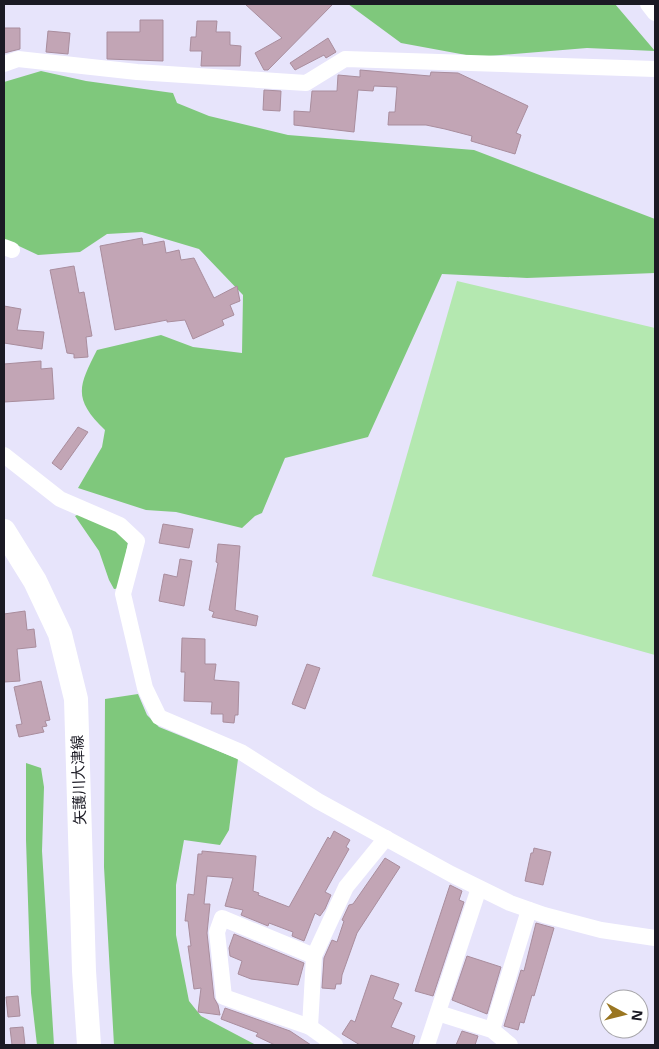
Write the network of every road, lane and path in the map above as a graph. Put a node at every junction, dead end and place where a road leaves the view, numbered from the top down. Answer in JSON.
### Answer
{"nodes":[{"id":1,"x":648,"y":4,"type":"edge"},
{"id":2,"x":655,"y":12,"type":"edge"},
{"id":3,"x":4,"y":64,"type":"edge"},
{"id":4,"x":655,"y":69,"type":"edge"},
{"id":5,"x":4,"y":455,"type":"edge"},
{"id":6,"x":4,"y":531,"type":"edge"},
{"id":7,"x":386,"y":838,"type":"junction"},
{"id":8,"x":479,"y":888,"type":"junction"},
{"id":9,"x":529,"y":910,"type":"junction"},
{"id":10,"x":655,"y":938,"type":"edge"},
{"id":11,"x":314,"y":956,"type":"junction"},
{"id":12,"x":438,"y":1013,"type":"junction"},
{"id":13,"x":310,"y":1027,"type":"junction"},
{"id":14,"x":492,"y":1030,"type":"junction"},
{"id":15,"x":89,"y":1045,"type":"edge"},
{"id":16,"x":336,"y":1045,"type":"edge"},
{"id":17,"x":427,"y":1045,"type":"edge"},
{"id":18,"x":510,"y":1045,"type":"edge"}],
"edges":[{"from":1,"to":2,"type":"street"},
{"from":3,"to":4,"type":"street"},
{"from":5,"to":7,"type":"street"},
{"from":6,"to":15,"type":"main road","name":"矢護川大津線"},
{"from":7,"to":8,"type":"street"},
{"from":7,"to":11,"type":"street"},
{"from":8,"to":9,"type":"street"},
{"from":8,"to":12,"type":"street"},
{"from":9,"to":10,"type":"street"},
{"from":9,"to":14,"type":"street"},
{"from":11,"to":13,"type":"street"},
{"from":11,"to":13,"type":"street"},
{"from":12,"to":14,"type":"street"},
{"from":12,"to":17,"type":"street"},
{"from":13,"to":16,"type":"street"},
{"from":14,"to":18,"type":"street"}]}
